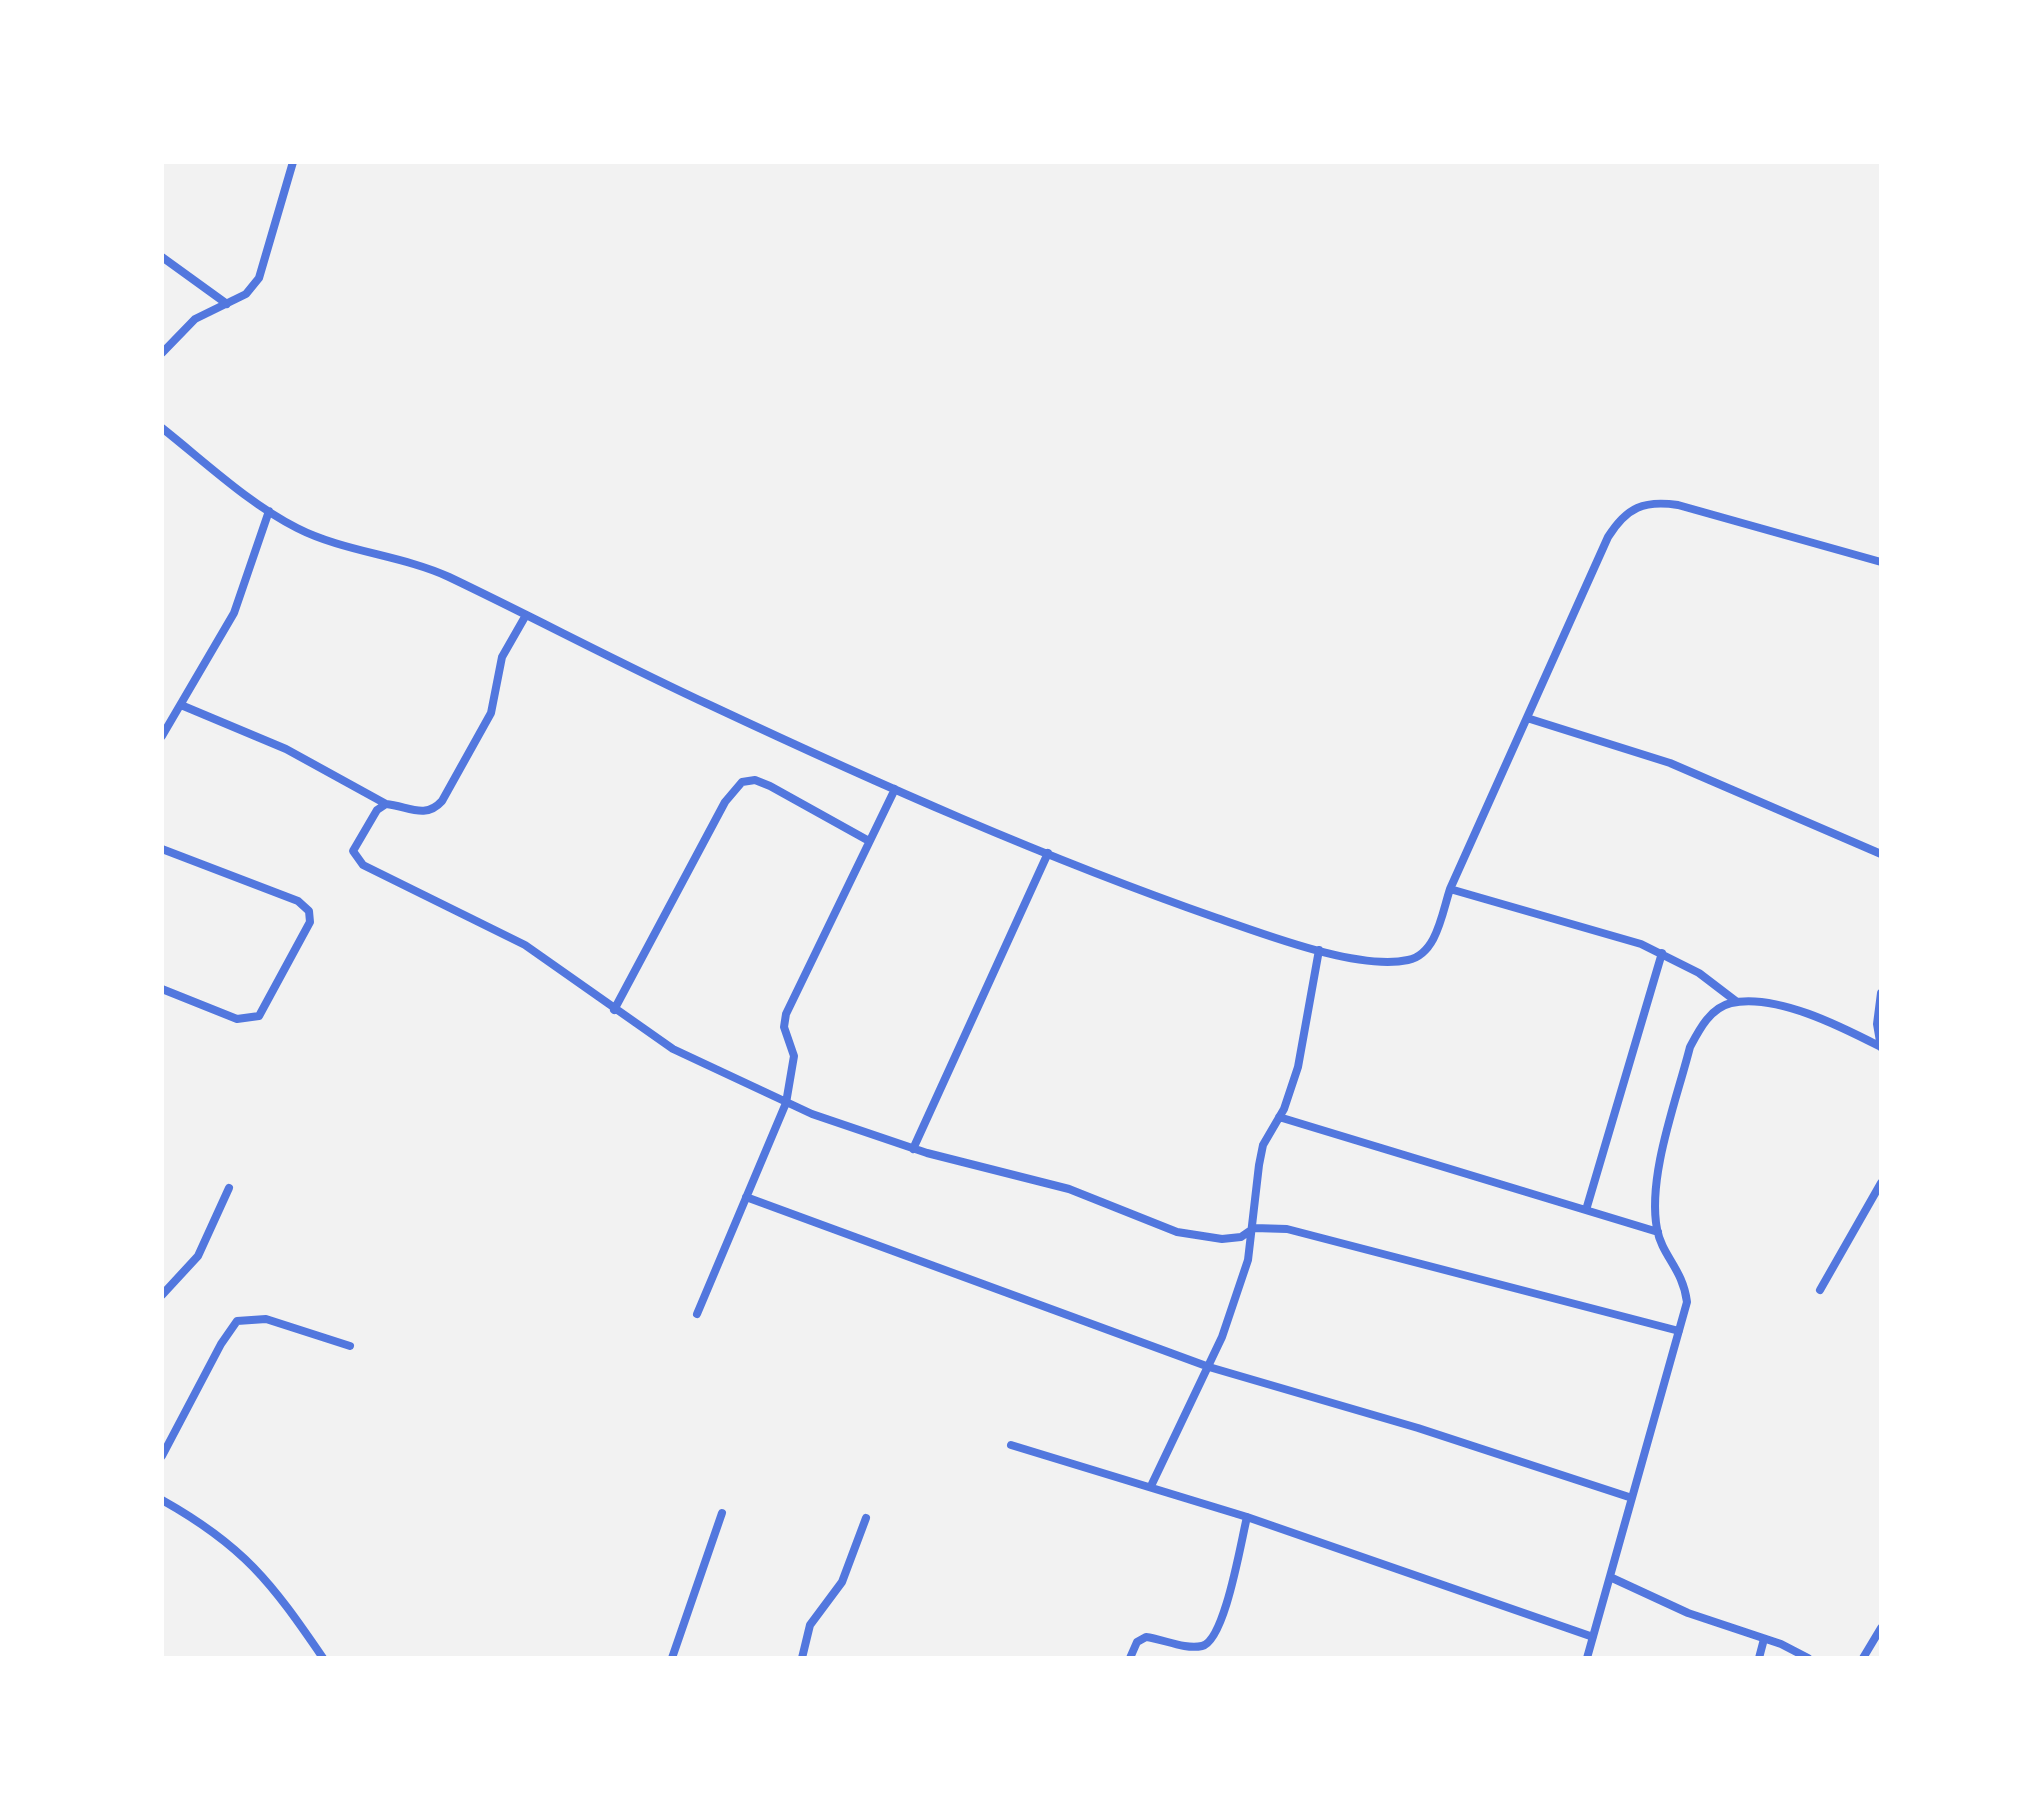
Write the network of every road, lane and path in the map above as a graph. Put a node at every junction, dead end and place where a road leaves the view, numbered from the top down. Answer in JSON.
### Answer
{"nodes":[{"id":1,"x":293,"y":162,"type":"edge"},
{"id":2,"x":162,"y":257,"type":"edge"},
{"id":3,"x":227,"y":304,"type":"junction"},
{"id":4,"x":162,"y":353,"type":"edge"},
{"id":5,"x":165,"y":430,"type":"edge"},
{"id":6,"x":162,"y":444,"type":"edge"},
{"id":7,"x":269,"y":511,"type":"junction"},
{"id":8,"x":1881,"y":562,"type":"edge"},
{"id":9,"x":526,"y":615,"type":"junction"},
{"id":10,"x":181,"y":705,"type":"junction"},
{"id":11,"x":1527,"y":718,"type":"junction"},
{"id":12,"x":162,"y":736,"type":"edge"},
{"id":13,"x":895,"y":789,"type":"junction"},
{"id":14,"x":386,"y":804,"type":"junction"},
{"id":15,"x":869,"y":841,"type":"junction"},
{"id":16,"x":162,"y":849,"type":"edge"},
{"id":17,"x":1048,"y":853,"type":"junction"},
{"id":18,"x":1881,"y":854,"type":"edge"},
{"id":19,"x":1450,"y":889,"type":"junction"},
{"id":20,"x":1319,"y":950,"type":"junction"},
{"id":21,"x":1662,"y":953,"type":"junction"},
{"id":22,"x":162,"y":989,"type":"edge"},
{"id":23,"x":1881,"y":993,"type":"edge"},
{"id":24,"x":1738,"y":1003,"type":"junction"},
{"id":25,"x":614,"y":1010,"type":"junction"},
{"id":26,"x":1881,"y":1047,"type":"edge"},
{"id":27,"x":786,"y":1103,"type":"junction"},
{"id":28,"x":1279,"y":1117,"type":"junction"},
{"id":29,"x":913,"y":1149,"type":"junction"},
{"id":30,"x":1881,"y":1183,"type":"edge"},
{"id":31,"x":229,"y":1188,"type":"dead end"},
{"id":32,"x":746,"y":1197,"type":"junction"},
{"id":33,"x":1586,"y":1210,"type":"junction"},
{"id":34,"x":1254,"y":1228,"type":"junction"},
{"id":35,"x":1658,"y":1232,"type":"junction"},
{"id":36,"x":1820,"y":1290,"type":"dead end"},
{"id":37,"x":162,"y":1295,"type":"edge"},
{"id":38,"x":697,"y":1314,"type":"dead end"},
{"id":39,"x":1679,"y":1331,"type":"junction"},
{"id":40,"x":350,"y":1346,"type":"dead end"},
{"id":41,"x":1209,"y":1367,"type":"junction"},
{"id":42,"x":1011,"y":1445,"type":"dead end"},
{"id":43,"x":162,"y":1456,"type":"edge"},
{"id":44,"x":1151,"y":1486,"type":"junction"},
{"id":45,"x":1632,"y":1498,"type":"junction"},
{"id":46,"x":162,"y":1500,"type":"edge"},
{"id":47,"x":722,"y":1513,"type":"dead end"},
{"id":48,"x":1247,"y":1517,"type":"junction"},
{"id":49,"x":866,"y":1518,"type":"dead end"},
{"id":50,"x":1610,"y":1577,"type":"junction"},
{"id":51,"x":1881,"y":1628,"type":"edge"},
{"id":52,"x":1593,"y":1637,"type":"junction"},
{"id":53,"x":1764,"y":1639,"type":"junction"},
{"id":54,"x":323,"y":1658,"type":"edge"},
{"id":55,"x":672,"y":1658,"type":"edge"},
{"id":56,"x":802,"y":1658,"type":"edge"},
{"id":57,"x":1130,"y":1658,"type":"edge"},
{"id":58,"x":1587,"y":1658,"type":"edge"},
{"id":59,"x":1759,"y":1658,"type":"edge"},
{"id":60,"x":1808,"y":1658,"type":"edge"},
{"id":61,"x":1863,"y":1658,"type":"edge"}],
"edges":[{"from":1,"to":3,"type":"street"},
{"from":2,"to":3,"type":"street"},
{"from":3,"to":4,"type":"street"},
{"from":5,"to":6,"type":"street"},
{"from":5,"to":7,"type":"street"},
{"from":7,"to":9,"type":"street"},
{"from":7,"to":10,"type":"street"},
{"from":8,"to":11,"type":"street"},
{"from":9,"to":13,"type":"street"},
{"from":9,"to":14,"type":"street"},
{"from":10,"to":12,"type":"street"},
{"from":10,"to":14,"type":"street"},
{"from":11,"to":18,"type":"street"},
{"from":11,"to":19,"type":"street"},
{"from":13,"to":15,"type":"street"},
{"from":13,"to":17,"type":"street"},
{"from":14,"to":25,"type":"street"},
{"from":15,"to":25,"type":"street"},
{"from":15,"to":27,"type":"street"},
{"from":16,"to":22,"type":"street"},
{"from":17,"to":20,"type":"street"},
{"from":17,"to":29,"type":"street"},
{"from":19,"to":20,"type":"street"},
{"from":19,"to":21,"type":"street"},
{"from":20,"to":28,"type":"street"},
{"from":21,"to":24,"type":"street"},
{"from":21,"to":33,"type":"street"},
{"from":23,"to":26,"type":"street"},
{"from":24,"to":26,"type":"street"},
{"from":24,"to":35,"type":"street"},
{"from":25,"to":27,"type":"street"},
{"from":27,"to":29,"type":"street"},
{"from":27,"to":32,"type":"street"},
{"from":28,"to":33,"type":"street"},
{"from":28,"to":34,"type":"street"},
{"from":29,"to":34,"type":"street"},
{"from":30,"to":36,"type":"street"},
{"from":31,"to":37,"type":"street"},
{"from":32,"to":38,"type":"street"},
{"from":32,"to":41,"type":"street"},
{"from":33,"to":35,"type":"street"},
{"from":34,"to":39,"type":"street"},
{"from":34,"to":41,"type":"street"},
{"from":35,"to":39,"type":"street"},
{"from":39,"to":45,"type":"street"},
{"from":40,"to":43,"type":"street"},
{"from":41,"to":44,"type":"street"},
{"from":41,"to":45,"type":"street"},
{"from":42,"to":44,"type":"street"},
{"from":44,"to":48,"type":"street"},
{"from":45,"to":50,"type":"street"},
{"from":46,"to":54,"type":"street"},
{"from":47,"to":55,"type":"street"},
{"from":48,"to":52,"type":"street"},
{"from":48,"to":57,"type":"street"},
{"from":49,"to":56,"type":"street"},
{"from":50,"to":52,"type":"street"},
{"from":50,"to":53,"type":"street"},
{"from":51,"to":61,"type":"street"},
{"from":52,"to":58,"type":"street"},
{"from":53,"to":59,"type":"street"},
{"from":53,"to":60,"type":"street"}]}
